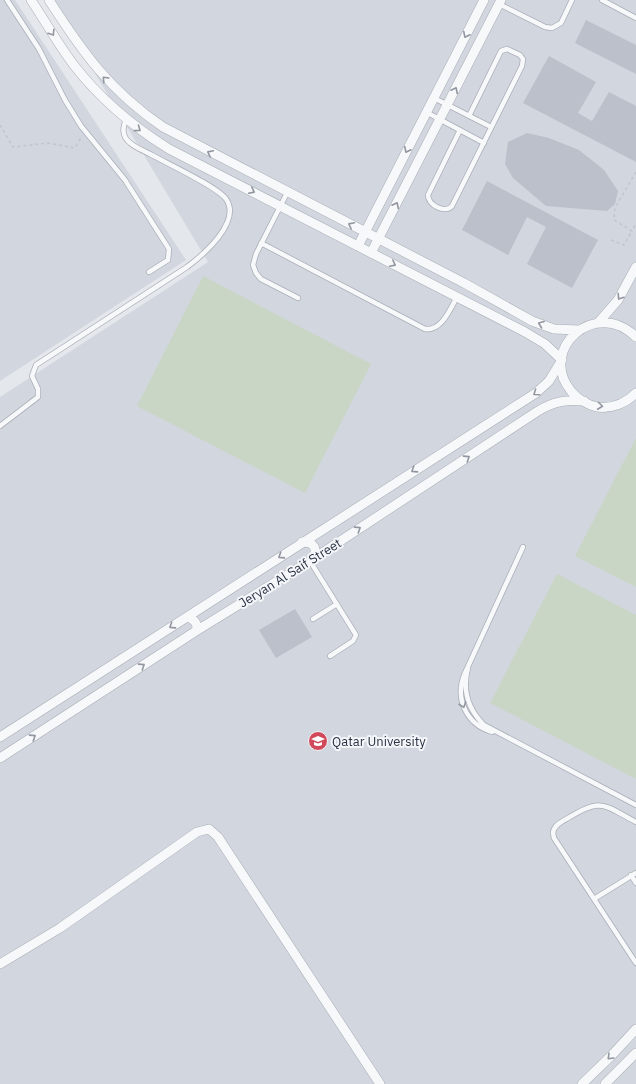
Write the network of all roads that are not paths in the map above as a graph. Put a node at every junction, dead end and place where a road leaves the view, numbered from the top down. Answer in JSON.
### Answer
{"nodes":[{"id":1,"x":7,"y":0,"type":"edge"},
{"id":2,"x":31,"y":0,"type":"edge"},
{"id":3,"x":49,"y":0,"type":"edge"},
{"id":4,"x":484,"y":0,"type":"edge"},
{"id":5,"x":572,"y":0,"type":"edge"},
{"id":6,"x":602,"y":0,"type":"edge"},
{"id":7,"x":500,"y":2,"type":"edge"},
{"id":8,"x":636,"y":18,"type":"edge"},
{"id":9,"x":434,"y":98,"type":"junction"},
{"id":10,"x":127,"y":100,"type":"junction"},
{"id":11,"x":447,"y":105,"type":"junction"},
{"id":12,"x":117,"y":112,"type":"junction"},
{"id":13,"x":426,"y":112,"type":"junction"},
{"id":14,"x":469,"y":116,"type":"junction"},
{"id":15,"x":126,"y":119,"type":"junction"},
{"id":16,"x":440,"y":119,"type":"junction"},
{"id":17,"x":491,"y":127,"type":"junction"},
{"id":18,"x":460,"y":130,"type":"junction"},
{"id":19,"x":484,"y":143,"type":"junction"},
{"id":20,"x":287,"y":192,"type":"junction"},
{"id":21,"x":280,"y":206,"type":"junction"},
{"id":22,"x":365,"y":233,"type":"junction"},
{"id":23,"x":378,"y":240,"type":"junction"},
{"id":24,"x":261,"y":243,"type":"junction"},
{"id":25,"x":358,"y":246,"type":"junction"},
{"id":26,"x":371,"y":253,"type":"junction"},
{"id":27,"x":636,"y":267,"type":"edge"},
{"id":28,"x":149,"y":272,"type":"dead end"},
{"id":29,"x":464,"y":283,"type":"junction"},
{"id":30,"x":457,"y":297,"type":"junction"},
{"id":31,"x":298,"y":298,"type":"dead end"},
{"id":32,"x":598,"y":322,"type":"junction"},
{"id":33,"x":579,"y":330,"type":"junction"},
{"id":34,"x":636,"y":337,"type":"edge"},
{"id":35,"x":561,"y":362,"type":"junction"},
{"id":36,"x":635,"y":395,"type":"edge"},
{"id":37,"x":584,"y":401,"type":"junction"},
{"id":38,"x":0,"y":426,"type":"edge"},
{"id":39,"x":302,"y":542,"type":"junction"},
{"id":40,"x":523,"y":547,"type":"dead end"},
{"id":41,"x":312,"y":560,"type":"junction"},
{"id":42,"x":337,"y":604,"type":"junction"},
{"id":43,"x":187,"y":617,"type":"junction"},
{"id":44,"x":313,"y":619,"type":"dead end"},
{"id":45,"x":196,"y":631,"type":"junction"},
{"id":46,"x":330,"y":656,"type":"dead end"},
{"id":47,"x":0,"y":737,"type":"edge"},
{"id":48,"x":0,"y":758,"type":"edge"},
{"id":49,"x":636,"y":805,"type":"edge"},
{"id":50,"x":636,"y":822,"type":"edge"},
{"id":51,"x":634,"y":874,"type":"edge"},
{"id":52,"x":636,"y":883,"type":"edge"},
{"id":53,"x":594,"y":899,"type":"junction"},
{"id":54,"x":636,"y":963,"type":"edge"},
{"id":55,"x":0,"y":964,"type":"edge"},
{"id":56,"x":636,"y":1029,"type":"edge"},
{"id":57,"x":636,"y":1053,"type":"edge"},
{"id":58,"x":380,"y":1084,"type":"edge"},
{"id":59,"x":582,"y":1084,"type":"edge"},
{"id":60,"x":605,"y":1084,"type":"edge"}],
"edges":[{"from":1,"to":28,"type":"lane"},
{"from":2,"to":12,"type":"street","one_way":true},
{"from":10,"to":3,"type":"street","one_way":true},
{"from":4,"to":9,"type":"street","one_way":true},
{"from":5,"to":7,"type":"lane"},
{"from":6,"to":8,"type":"lane"},
{"from":11,"to":7,"type":"street","one_way":true},
{"from":9,"to":11,"type":"lane"},
{"from":9,"to":13,"type":"street"},
{"from":10,"to":12,"type":"street"},
{"from":20,"to":10,"type":"street","one_way":true},
{"from":11,"to":14,"type":"lane"},
{"from":11,"to":16,"type":"street"},
{"from":12,"to":15,"type":"street"},
{"from":13,"to":16,"type":"lane"},
{"from":13,"to":22,"type":"street","one_way":true},
{"from":14,"to":17,"type":"lane"},
{"from":14,"to":17,"type":"lane"},
{"from":15,"to":21,"type":"street","one_way":true},
{"from":15,"to":38,"type":"lane"},
{"from":16,"to":18,"type":"lane"},
{"from":23,"to":16,"type":"street","one_way":true},
{"from":17,"to":19,"type":"lane"},
{"from":18,"to":19,"type":"lane"},
{"from":18,"to":19,"type":"lane"},
{"from":20,"to":21,"type":"lane"},
{"from":22,"to":20,"type":"street","one_way":true},
{"from":21,"to":24,"type":"lane"},
{"from":21,"to":25,"type":"street"},
{"from":22,"to":23,"type":"street"},
{"from":22,"to":25,"type":"street"},
{"from":23,"to":26,"type":"street"},
{"from":23,"to":29,"type":"street"},
{"from":24,"to":30,"type":"lane"},
{"from":24,"to":31,"type":"lane"},
{"from":25,"to":26,"type":"street"},
{"from":26,"to":30,"type":"street","one_way":true},
{"from":27,"to":32,"type":"street","one_way":true},
{"from":29,"to":30,"type":"street"},
{"from":33,"to":29,"type":"street","one_way":true},
{"from":30,"to":35,"type":"street"},
{"from":32,"to":33,"type":"street"},
{"from":32,"to":34,"type":"street"},
{"from":33,"to":35,"type":"street","name":"Jeryan Al Saif Street"},
{"from":35,"to":37,"type":"street"},
{"from":35,"to":39,"type":"street","name":"Jeryan Al Saif Street","one_way":true},
{"from":37,"to":36,"type":"street","one_way":true},
{"from":41,"to":37,"type":"street","name":"Jeryan Al Saif Street","one_way":true},
{"from":39,"to":41,"type":"street"},
{"from":39,"to":43,"type":"street","name":"Jeryan Al Saif Street","one_way":true},
{"from":40,"to":49,"type":"lane"},
{"from":41,"to":42,"type":"lane"},
{"from":41,"to":45,"type":"street","name":"Jeryan Al Saif Street"},
{"from":42,"to":44,"type":"lane"},
{"from":42,"to":46,"type":"lane"},
{"from":43,"to":45,"type":"street"},
{"from":43,"to":47,"type":"street","name":"Jeryan Al Saif Street","one_way":true},
{"from":48,"to":45,"type":"street","name":"Jeryan Al Saif Street","one_way":true},
{"from":50,"to":53,"type":"lane"},
{"from":51,"to":52,"type":"lane"},
{"from":51,"to":53,"type":"lane"},
{"from":53,"to":54,"type":"lane"},
{"from":55,"to":58,"type":"street"},
{"from":56,"to":59,"type":"street","one_way":true},
{"from":57,"to":60,"type":"street"}]}
